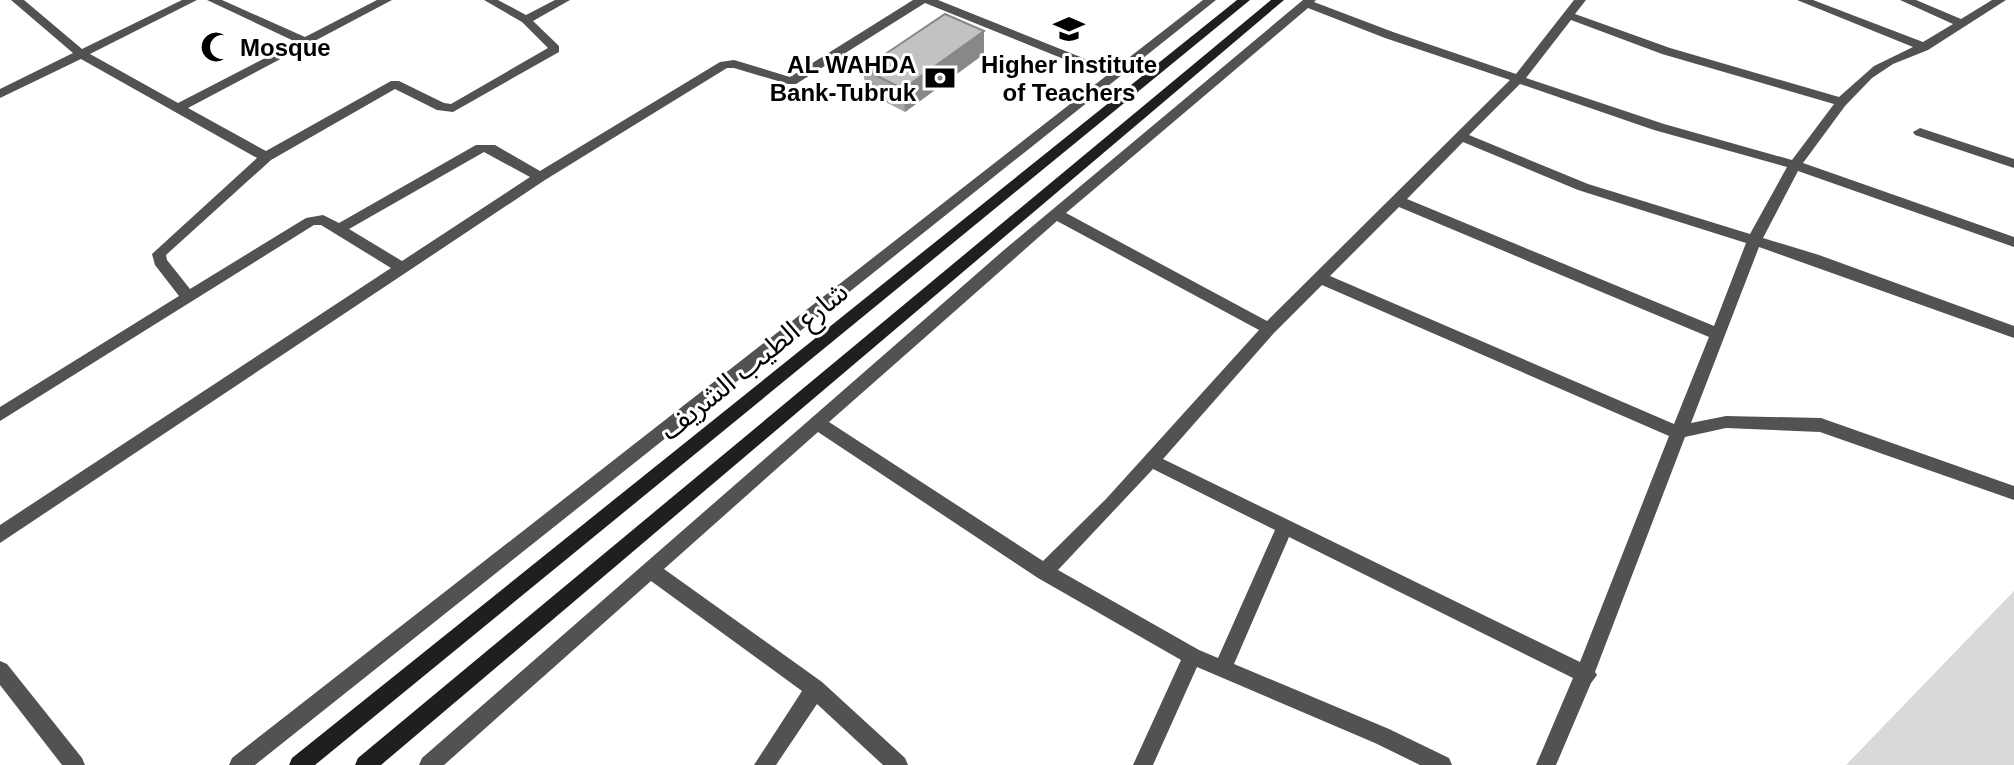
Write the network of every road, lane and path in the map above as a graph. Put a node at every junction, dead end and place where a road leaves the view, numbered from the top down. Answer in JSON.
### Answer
{"nodes":[{"id":1,"x":17,"y":0,"type":"edge"},
{"id":2,"x":191,"y":0,"type":"edge"},
{"id":3,"x":213,"y":0,"type":"edge"},
{"id":4,"x":386,"y":0,"type":"edge"},
{"id":5,"x":490,"y":0,"type":"edge"},
{"id":6,"x":564,"y":0,"type":"edge"},
{"id":7,"x":921,"y":0,"type":"edge"},
{"id":8,"x":928,"y":0,"type":"edge"},
{"id":9,"x":1210,"y":0,"type":"edge"},
{"id":10,"x":1244,"y":0,"type":"edge"},
{"id":11,"x":1278,"y":0,"type":"edge"},
{"id":12,"x":1580,"y":0,"type":"edge"},
{"id":13,"x":1803,"y":0,"type":"edge"},
{"id":14,"x":1906,"y":0,"type":"edge"},
{"id":15,"x":2000,"y":0,"type":"edge"},
{"id":16,"x":1308,"y":2,"type":"edge"},
{"id":17,"x":1568,"y":15,"type":"junction"},
{"id":18,"x":526,"y":20,"type":"junction"},
{"id":19,"x":1962,"y":24,"type":"junction"},
{"id":20,"x":306,"y":42,"type":"junction"},
{"id":21,"x":1924,"y":47,"type":"junction"},
{"id":22,"x":81,"y":54,"type":"junction"},
{"id":23,"x":1115,"y":75,"type":"junction"},
{"id":24,"x":1520,"y":77,"type":"junction"},
{"id":25,"x":0,"y":94,"type":"edge"},
{"id":26,"x":1841,"y":102,"type":"junction"},
{"id":27,"x":180,"y":107,"type":"junction"},
{"id":28,"x":1920,"y":132,"type":"dead end"},
{"id":29,"x":1462,"y":137,"type":"junction"},
{"id":30,"x":266,"y":157,"type":"junction"},
{"id":31,"x":2014,"y":164,"type":"edge"},
{"id":32,"x":1796,"y":165,"type":"junction"},
{"id":33,"x":540,"y":177,"type":"junction"},
{"id":34,"x":1396,"y":200,"type":"junction"},
{"id":35,"x":1056,"y":214,"type":"junction"},
{"id":36,"x":339,"y":229,"type":"junction"},
{"id":37,"x":1754,"y":241,"type":"junction"},
{"id":38,"x":2014,"y":242,"type":"edge"},
{"id":39,"x":402,"y":268,"type":"junction"},
{"id":40,"x":1320,"y":278,"type":"junction"},
{"id":41,"x":187,"y":296,"type":"junction"},
{"id":42,"x":1269,"y":329,"type":"junction"},
{"id":43,"x":2014,"y":332,"type":"edge"},
{"id":44,"x":1718,"y":334,"type":"junction"},
{"id":45,"x":0,"y":415,"type":"edge"},
{"id":46,"x":819,"y":424,"type":"junction"},
{"id":47,"x":1677,"y":432,"type":"junction"},
{"id":48,"x":1150,"y":460,"type":"junction"},
{"id":49,"x":2014,"y":493,"type":"edge"},
{"id":50,"x":1285,"y":527,"type":"junction"},
{"id":51,"x":0,"y":535,"type":"edge"},
{"id":52,"x":653,"y":572,"type":"junction"},
{"id":53,"x":1044,"y":572,"type":"junction"},
{"id":54,"x":1192,"y":656,"type":"junction"},
{"id":55,"x":0,"y":670,"type":"edge"},
{"id":56,"x":1222,"y":670,"type":"junction"},
{"id":57,"x":1587,"y":675,"type":"junction"},
{"id":58,"x":815,"y":689,"type":"junction"},
{"id":59,"x":75,"y":765,"type":"edge"},
{"id":60,"x":239,"y":765,"type":"edge"},
{"id":61,"x":299,"y":765,"type":"edge"},
{"id":62,"x":365,"y":765,"type":"edge"},
{"id":63,"x":429,"y":765,"type":"edge"},
{"id":64,"x":764,"y":765,"type":"edge"},
{"id":65,"x":898,"y":765,"type":"edge"},
{"id":66,"x":1143,"y":765,"type":"edge"},
{"id":67,"x":1442,"y":765,"type":"edge"},
{"id":68,"x":1546,"y":765,"type":"edge"}],
"edges":[{"from":1,"to":22,"type":"street"},
{"from":2,"to":22,"type":"street"},
{"from":3,"to":20,"type":"street"},
{"from":4,"to":20,"type":"street"},
{"from":5,"to":18,"type":"street"},
{"from":6,"to":18,"type":"street"},
{"from":7,"to":33,"type":"street"},
{"from":8,"to":23,"type":"street"},
{"from":9,"to":23,"type":"street"},
{"from":10,"to":61,"type":"main road","name":"شارع الطيب الشريف"},
{"from":11,"to":62,"type":"main road","name":"شارع الطيب الشريف"},
{"from":12,"to":17,"type":"street"},
{"from":13,"to":21,"type":"street"},
{"from":14,"to":19,"type":"street"},
{"from":15,"to":19,"type":"street"},
{"from":16,"to":24,"type":"street"},
{"from":16,"to":35,"type":"street"},
{"from":17,"to":24,"type":"street"},
{"from":17,"to":26,"type":"street"},
{"from":18,"to":30,"type":"street"},
{"from":19,"to":21,"type":"street"},
{"from":20,"to":27,"type":"street"},
{"from":21,"to":26,"type":"street"},
{"from":22,"to":25,"type":"street"},
{"from":22,"to":27,"type":"street"},
{"from":23,"to":60,"type":"street"},
{"from":24,"to":29,"type":"street"},
{"from":24,"to":32,"type":"street"},
{"from":26,"to":32,"type":"street"},
{"from":27,"to":30,"type":"street"},
{"from":28,"to":31,"type":"street"},
{"from":29,"to":34,"type":"street"},
{"from":29,"to":37,"type":"street"},
{"from":30,"to":41,"type":"street"},
{"from":32,"to":37,"type":"street"},
{"from":32,"to":38,"type":"street"},
{"from":33,"to":36,"type":"street"},
{"from":33,"to":39,"type":"street"},
{"from":34,"to":40,"type":"street"},
{"from":34,"to":44,"type":"street"},
{"from":35,"to":42,"type":"street"},
{"from":35,"to":46,"type":"street"},
{"from":36,"to":39,"type":"street"},
{"from":36,"to":41,"type":"street"},
{"from":37,"to":43,"type":"street"},
{"from":37,"to":44,"type":"street"},
{"from":39,"to":51,"type":"street"},
{"from":40,"to":42,"type":"street"},
{"from":40,"to":47,"type":"street"},
{"from":41,"to":45,"type":"street"},
{"from":42,"to":48,"type":"street"},
{"from":44,"to":47,"type":"street"},
{"from":46,"to":52,"type":"street"},
{"from":46,"to":53,"type":"street"},
{"from":47,"to":49,"type":"street"},
{"from":47,"to":57,"type":"street"},
{"from":48,"to":50,"type":"street"},
{"from":48,"to":53,"type":"street"},
{"from":50,"to":56,"type":"street"},
{"from":50,"to":57,"type":"street"},
{"from":52,"to":58,"type":"street"},
{"from":52,"to":63,"type":"street"},
{"from":53,"to":54,"type":"street"},
{"from":54,"to":56,"type":"street"},
{"from":54,"to":66,"type":"street"},
{"from":55,"to":59,"type":"street"},
{"from":56,"to":67,"type":"street"},
{"from":57,"to":68,"type":"street"},
{"from":58,"to":64,"type":"street"},
{"from":58,"to":65,"type":"street"}]}
